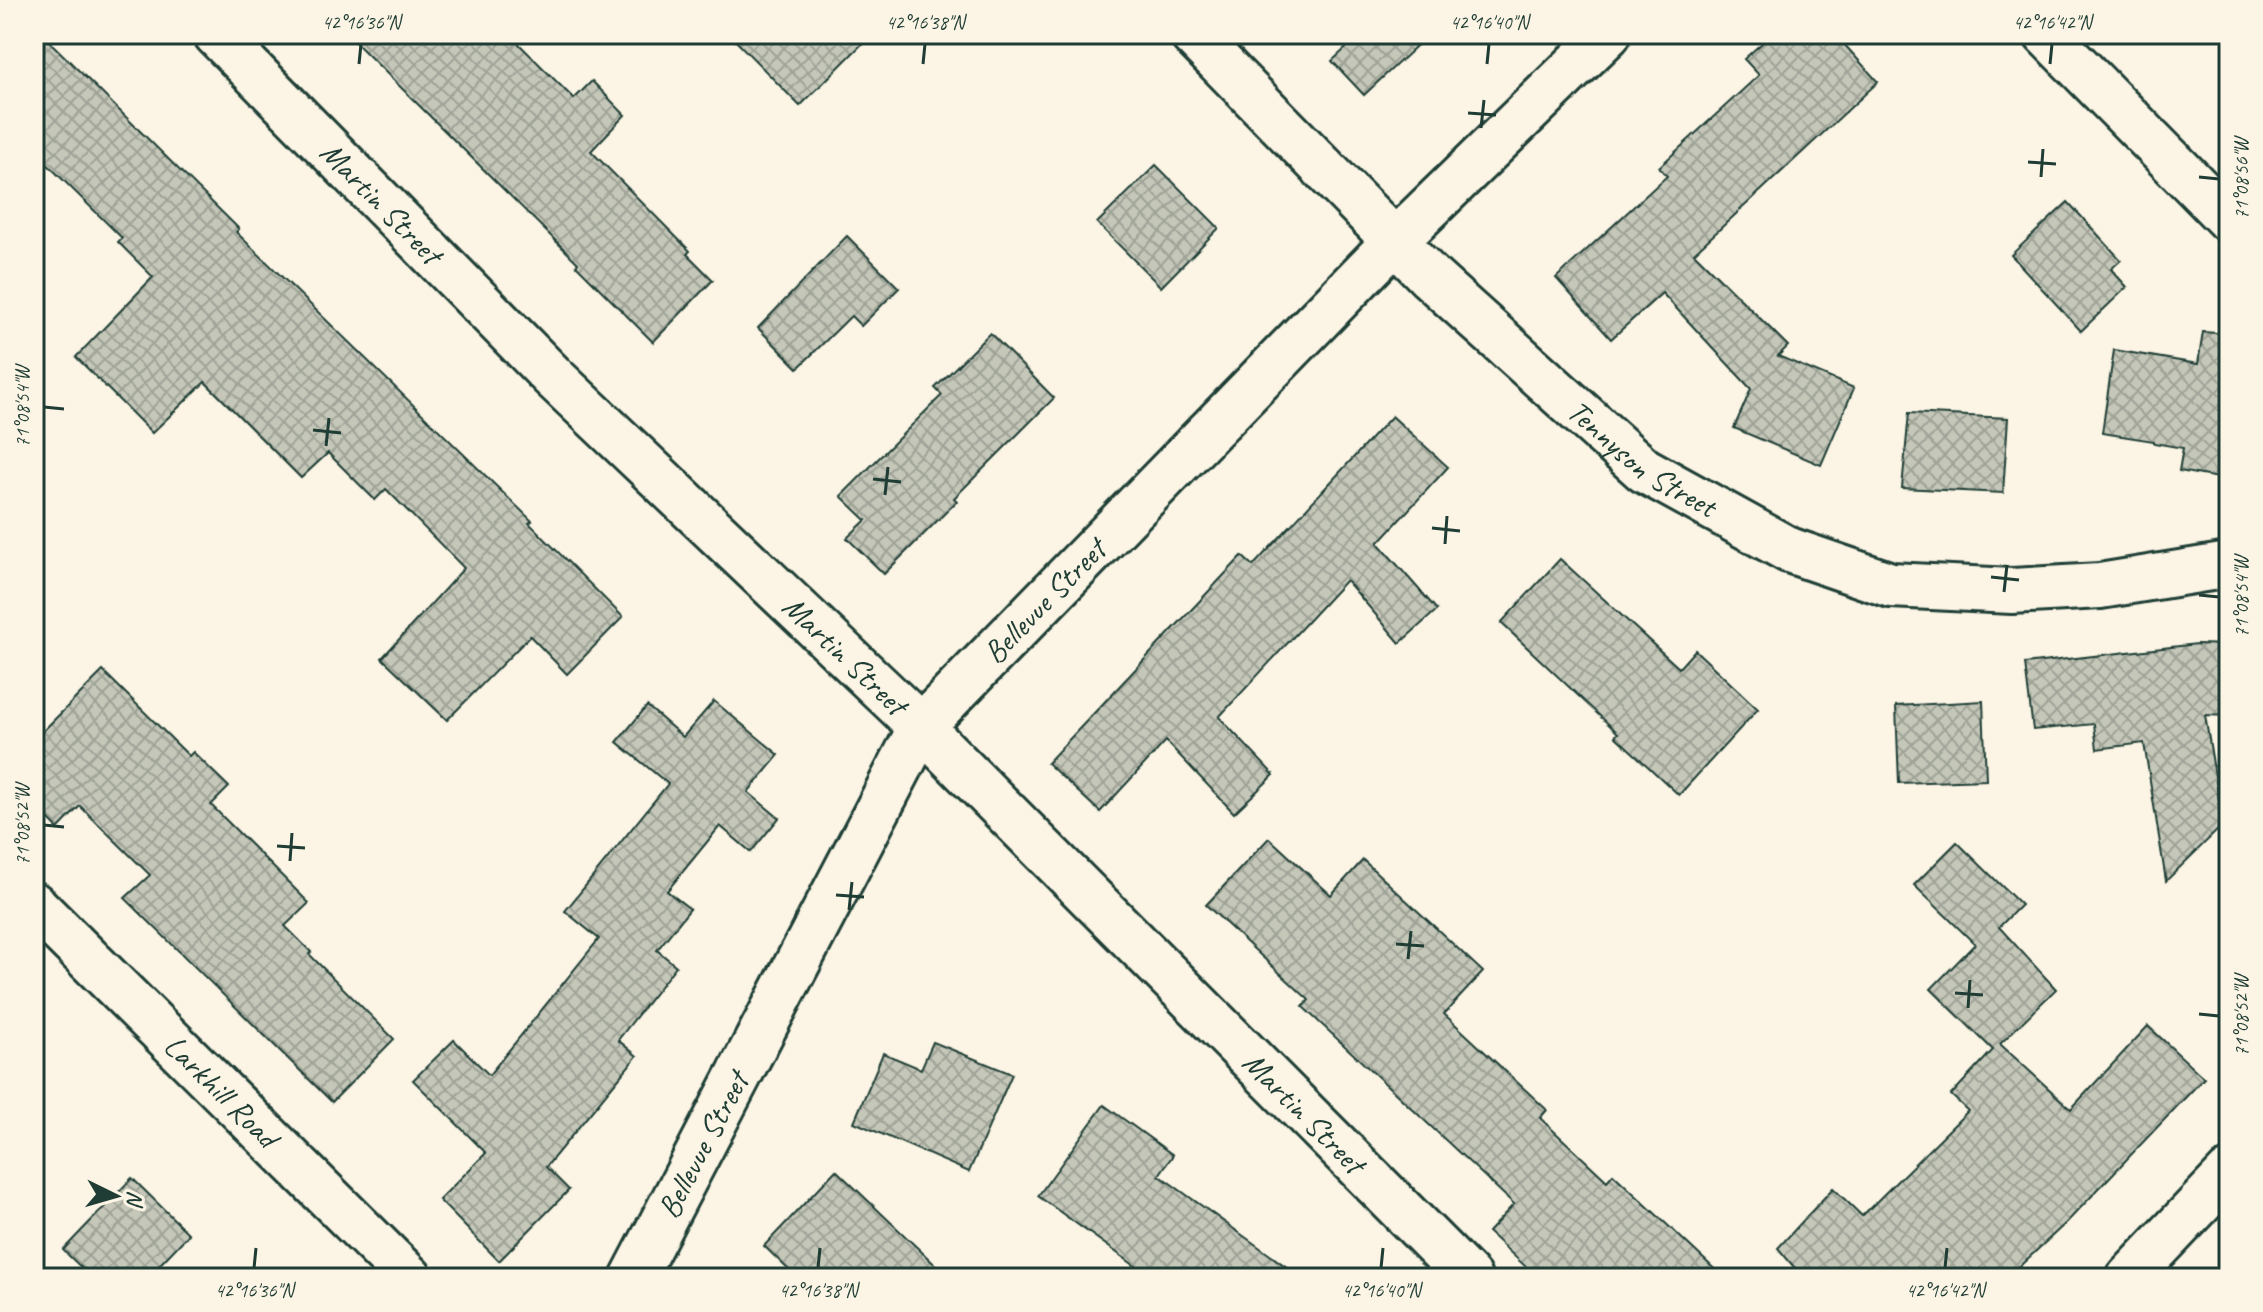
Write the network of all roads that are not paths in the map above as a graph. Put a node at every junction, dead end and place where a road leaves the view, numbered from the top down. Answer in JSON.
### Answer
{"nodes":[{"id":1,"x":216,"y":34,"type":"edge"},
{"id":2,"x":1192,"y":34,"type":"edge"},
{"id":3,"x":1608,"y":34,"type":"edge"},
{"id":4,"x":2046,"y":34,"type":"edge"},
{"id":5,"x":2229,"y":220,"type":"edge"},
{"id":6,"x":1395,"y":241,"type":"junction"},
{"id":7,"x":2229,"y":565,"type":"edge"},
{"id":8,"x":921,"y":727,"type":"junction"},
{"id":9,"x":34,"y":905,"type":"edge"},
{"id":10,"x":2229,"y":1173,"type":"edge"},
{"id":11,"x":410,"y":1278,"type":"edge"},
{"id":12,"x":633,"y":1278,"type":"edge"},
{"id":13,"x":1469,"y":1278,"type":"edge"},
{"id":14,"x":2129,"y":1278,"type":"edge"}],
"edges":[{"from":1,"to":8,"type":"street","name":"Martin Street"},
{"from":2,"to":6,"type":"street","name":"Tennyson Street"},
{"from":3,"to":6,"type":"street","name":"Bellevue Street"},
{"from":4,"to":5,"type":"street"},
{"from":6,"to":7,"type":"street","name":"Tennyson Street"},
{"from":6,"to":8,"type":"street","name":"Bellevue Street"},
{"from":8,"to":12,"type":"street","name":"Bellevue Street"},
{"from":8,"to":13,"type":"street","name":"Martin Street"},
{"from":9,"to":11,"type":"street","name":"Larkhill Road"},
{"from":10,"to":14,"type":"street"}]}
